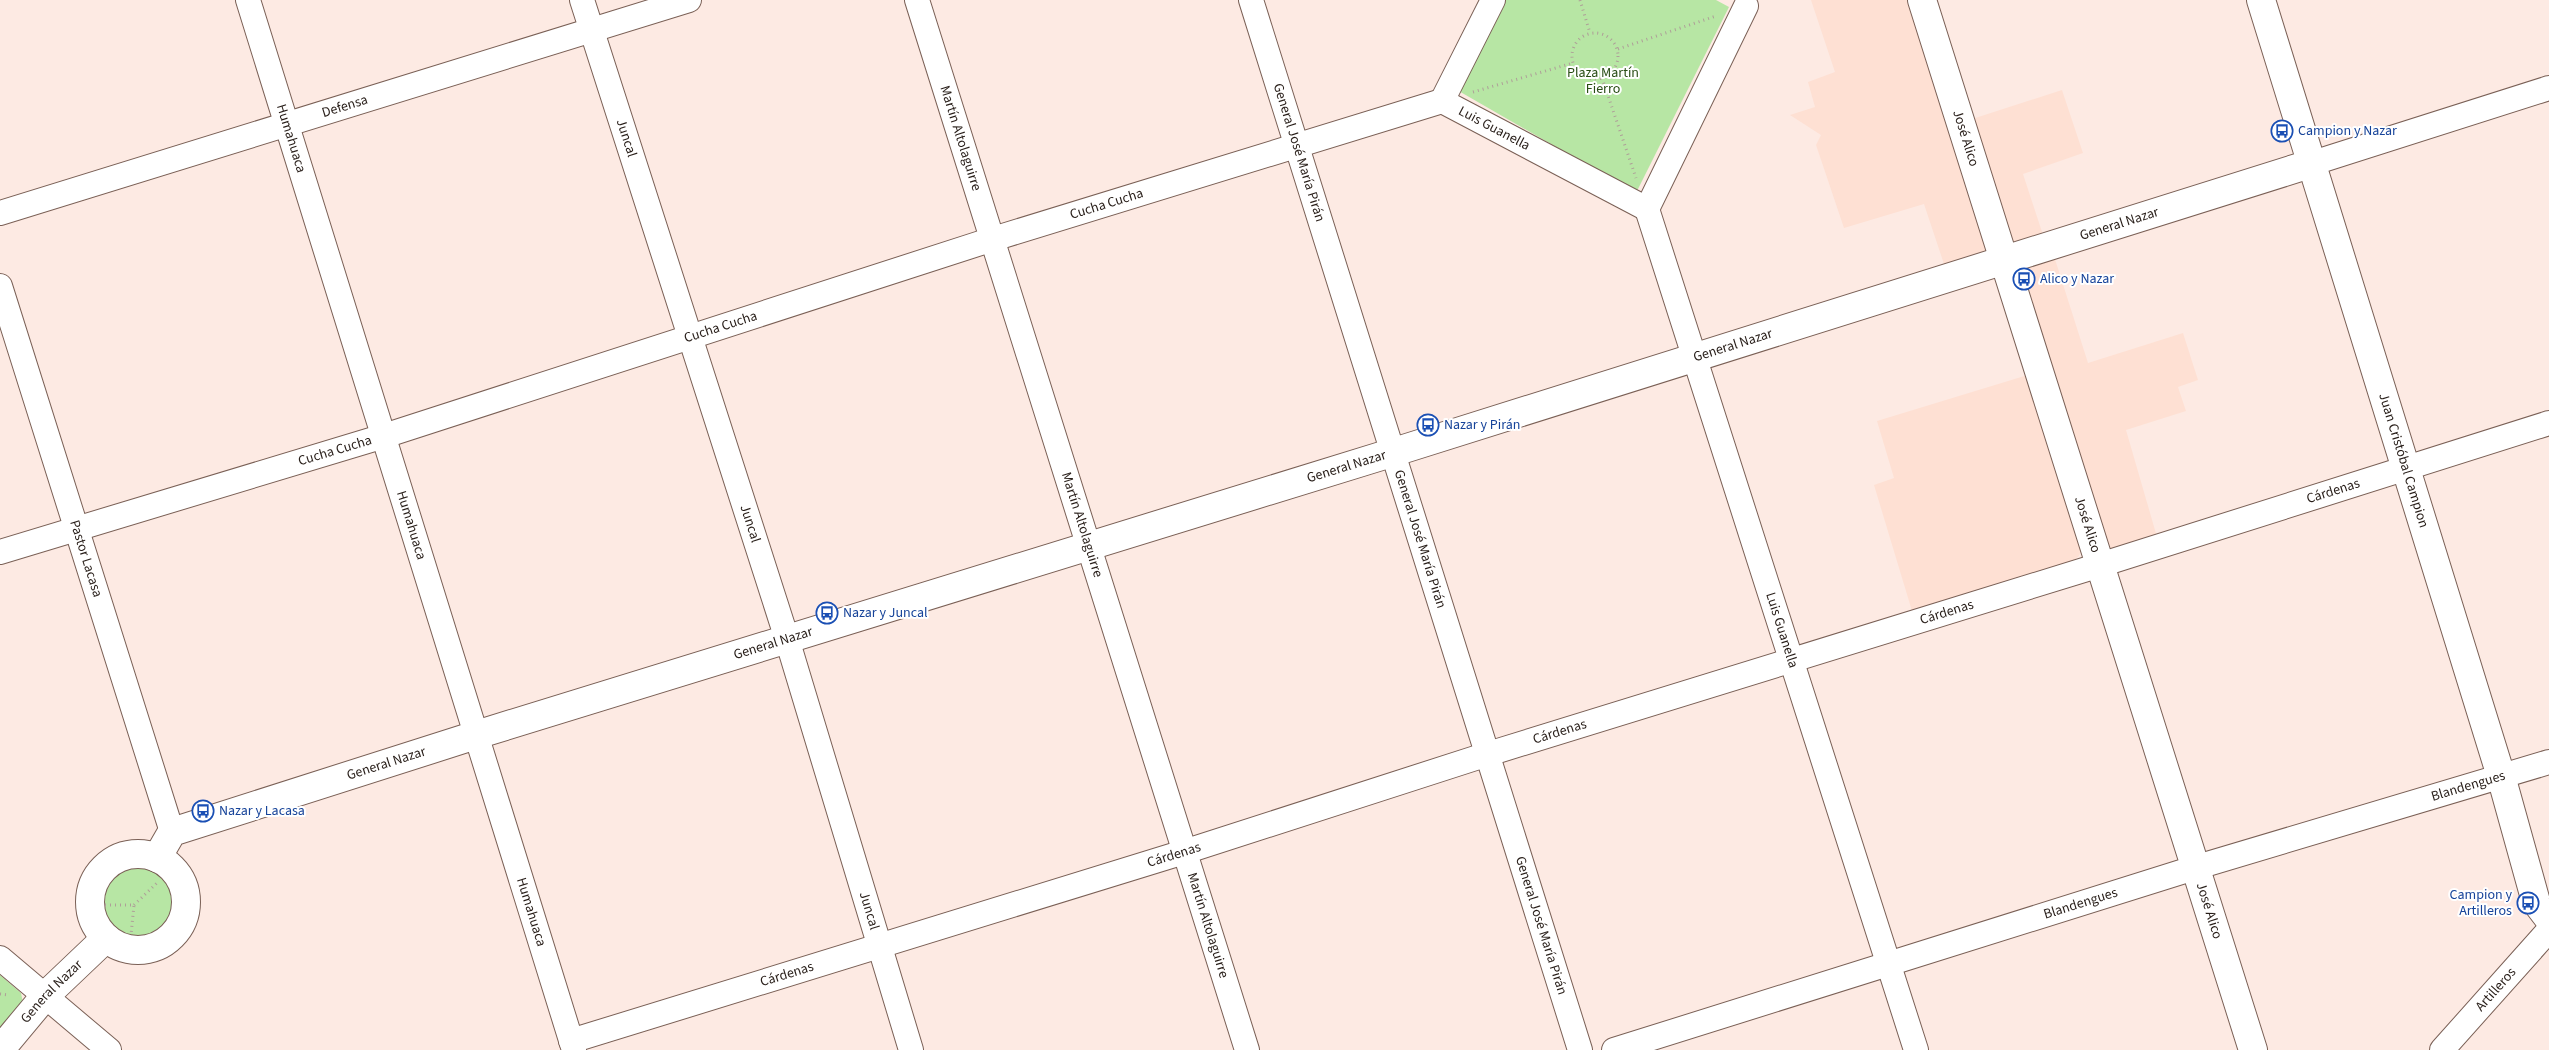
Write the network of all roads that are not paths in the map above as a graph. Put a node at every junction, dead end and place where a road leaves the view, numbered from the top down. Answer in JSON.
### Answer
{"nodes":[{"id":1,"x":248,"y":0,"type":"edge"},
{"id":2,"x":582,"y":0,"type":"edge"},
{"id":3,"x":689,"y":0,"type":"edge"},
{"id":4,"x":917,"y":0,"type":"edge"},
{"id":5,"x":1251,"y":0,"type":"edge"},
{"id":6,"x":1493,"y":0,"type":"edge"},
{"id":7,"x":1922,"y":0,"type":"edge"},
{"id":8,"x":2261,"y":0,"type":"edge"},
{"id":9,"x":1748,"y":2,"type":"edge"},
{"id":10,"x":592,"y":31,"type":"junction"},
{"id":11,"x":2549,"y":88,"type":"edge"},
{"id":12,"x":1442,"y":101,"type":"junction"},
{"id":13,"x":287,"y":125,"type":"junction"},
{"id":14,"x":1296,"y":145,"type":"junction"},
{"id":15,"x":2310,"y":164,"type":"junction"},
{"id":16,"x":1647,"y":209,"type":"junction"},
{"id":17,"x":0,"y":213,"type":"edge"},
{"id":18,"x":993,"y":239,"type":"junction"},
{"id":19,"x":2004,"y":260,"type":"junction"},
{"id":20,"x":0,"y":286,"type":"edge"},
{"id":21,"x":688,"y":336,"type":"junction"},
{"id":22,"x":1693,"y":358,"type":"junction"},
{"id":23,"x":2549,"y":423,"type":"edge"},
{"id":24,"x":384,"y":436,"type":"junction"},
{"id":25,"x":1391,"y":453,"type":"junction"},
{"id":26,"x":2404,"y":468,"type":"junction"},
{"id":27,"x":76,"y":528,"type":"junction"},
{"id":28,"x":1090,"y":546,"type":"junction"},
{"id":29,"x":0,"y":552,"type":"edge"},
{"id":30,"x":2100,"y":565,"type":"junction"},
{"id":31,"x":787,"y":639,"type":"junction"},
{"id":32,"x":1792,"y":660,"type":"junction"},
{"id":33,"x":476,"y":735,"type":"junction"},
{"id":34,"x":1488,"y":754,"type":"junction"},
{"id":35,"x":2549,"y":762,"type":"edge"},
{"id":36,"x":2501,"y":776,"type":"junction"},
{"id":37,"x":172,"y":832,"type":"junction"},
{"id":38,"x":1184,"y":852,"type":"junction"},
{"id":39,"x":165,"y":864,"type":"junction"},
{"id":40,"x":2194,"y":868,"type":"junction"},
{"id":41,"x":2549,"y":919,"type":"edge"},
{"id":42,"x":2549,"y":930,"type":"edge"},
{"id":43,"x":118,"y":944,"type":"junction"},
{"id":44,"x":880,"y":946,"type":"junction"},
{"id":45,"x":0,"y":958,"type":"edge"},
{"id":46,"x":1889,"y":964,"type":"junction"},
{"id":47,"x":45,"y":996,"type":"junction"},
{"id":48,"x":572,"y":1046,"type":"edge"},
{"id":49,"x":0,"y":1050,"type":"edge"},
{"id":50,"x":109,"y":1050,"type":"edge"},
{"id":51,"x":912,"y":1050,"type":"edge"},
{"id":52,"x":1247,"y":1050,"type":"edge"},
{"id":53,"x":1580,"y":1050,"type":"edge"},
{"id":54,"x":1614,"y":1050,"type":"edge"},
{"id":55,"x":1916,"y":1050,"type":"edge"},
{"id":56,"x":2253,"y":1050,"type":"edge"},
{"id":57,"x":2442,"y":1050,"type":"edge"}],
"edges":[{"from":1,"to":13,"type":"street","name":"Humahuaca"},
{"from":2,"to":10,"type":"street","name":"Juncal"},
{"from":3,"to":10,"type":"street","name":"Defensa"},
{"from":4,"to":18,"type":"street","name":"Martín Altolaguirre"},
{"from":5,"to":14,"type":"street","name":"General José María Pirán"},
{"from":6,"to":12,"type":"street","name":"Luis Guanella"},
{"from":7,"to":19,"type":"street","name":"José Alico"},
{"from":8,"to":15,"type":"street","name":"Juan Cristóbal Campion"},
{"from":9,"to":16,"type":"street"},
{"from":10,"to":13,"type":"street","name":"Defensa"},
{"from":10,"to":21,"type":"street","name":"Juncal"},
{"from":11,"to":15,"type":"street","name":"General Nazar"},
{"from":12,"to":14,"type":"street","name":"Cucha Cucha"},
{"from":12,"to":16,"type":"street","name":"Luis Guanella"},
{"from":13,"to":17,"type":"street","name":"Defensa"},
{"from":13,"to":24,"type":"street","name":"Humahuaca"},
{"from":14,"to":18,"type":"street","name":"Cucha Cucha"},
{"from":14,"to":25,"type":"street","name":"General José María Pirán"},
{"from":15,"to":19,"type":"street","name":"General Nazar"},
{"from":15,"to":26,"type":"street","name":"Juan Cristóbal Campion"},
{"from":16,"to":22,"type":"street","name":"Luis Guanella"},
{"from":18,"to":21,"type":"street","name":"Cucha Cucha"},
{"from":18,"to":28,"type":"street","name":"Martín Altolaguirre"},
{"from":19,"to":22,"type":"street","name":"General Nazar"},
{"from":19,"to":30,"type":"street","name":"José Alico"},
{"from":20,"to":27,"type":"street","name":"Pastor Lacasa"},
{"from":21,"to":24,"type":"street","name":"Cucha Cucha"},
{"from":21,"to":31,"type":"street","name":"Juncal"},
{"from":22,"to":25,"type":"street","name":"General Nazar"},
{"from":22,"to":32,"type":"street","name":"Luis Guanella"},
{"from":23,"to":26,"type":"street","name":"Cárdenas"},
{"from":24,"to":27,"type":"street","name":"Cucha Cucha"},
{"from":24,"to":33,"type":"street","name":"Humahuaca"},
{"from":25,"to":28,"type":"street","name":"General Nazar"},
{"from":25,"to":34,"type":"street","name":"General José María Pirán"},
{"from":26,"to":30,"type":"street","name":"Cárdenas"},
{"from":26,"to":36,"type":"street","name":"Juan Cristóbal Campion"},
{"from":27,"to":29,"type":"street","name":"Cucha Cucha"},
{"from":27,"to":37,"type":"street","name":"Pastor Lacasa"},
{"from":28,"to":31,"type":"street","name":"General Nazar"},
{"from":28,"to":38,"type":"street","name":"Martín Altolaguirre"},
{"from":30,"to":32,"type":"street","name":"Cárdenas"},
{"from":30,"to":40,"type":"street","name":"José Alico"},
{"from":31,"to":33,"type":"street","name":"General Nazar"},
{"from":31,"to":44,"type":"street","name":"Juncal"},
{"from":32,"to":34,"type":"street","name":"Cárdenas"},
{"from":32,"to":46,"type":"street","name":"Luis Guanella"},
{"from":33,"to":37,"type":"street","name":"General Nazar"},
{"from":33,"to":48,"type":"street","name":"Humahuaca"},
{"from":34,"to":38,"type":"street","name":"Cárdenas"},
{"from":34,"to":53,"type":"street","name":"General José María Pirán"},
{"from":35,"to":36,"type":"street","name":"Blandengues"},
{"from":36,"to":40,"type":"street","name":"Blandengues"},
{"from":36,"to":41,"type":"street","name":"Juan Cristóbal Campion"},
{"from":37,"to":39,"type":"street"},
{"from":38,"to":44,"type":"street","name":"Cárdenas"},
{"from":38,"to":52,"type":"street","name":"Martín Altolaguirre"},
{"from":39,"to":43,"type":"street"},
{"from":39,"to":43,"type":"street"},
{"from":40,"to":46,"type":"street","name":"Blandengues"},
{"from":40,"to":56,"type":"street","name":"José Alico"},
{"from":42,"to":57,"type":"street","name":"Artilleros"},
{"from":43,"to":47,"type":"street","name":"General Nazar"},
{"from":44,"to":48,"type":"street","name":"Cárdenas"},
{"from":44,"to":51,"type":"street","name":"Juncal"},
{"from":45,"to":47,"type":"street"},
{"from":46,"to":54,"type":"street","name":"Blandengues"},
{"from":46,"to":55,"type":"street","name":"Luis Guanella"},
{"from":47,"to":49,"type":"street","name":"General Nazar"},
{"from":47,"to":50,"type":"street"}]}
